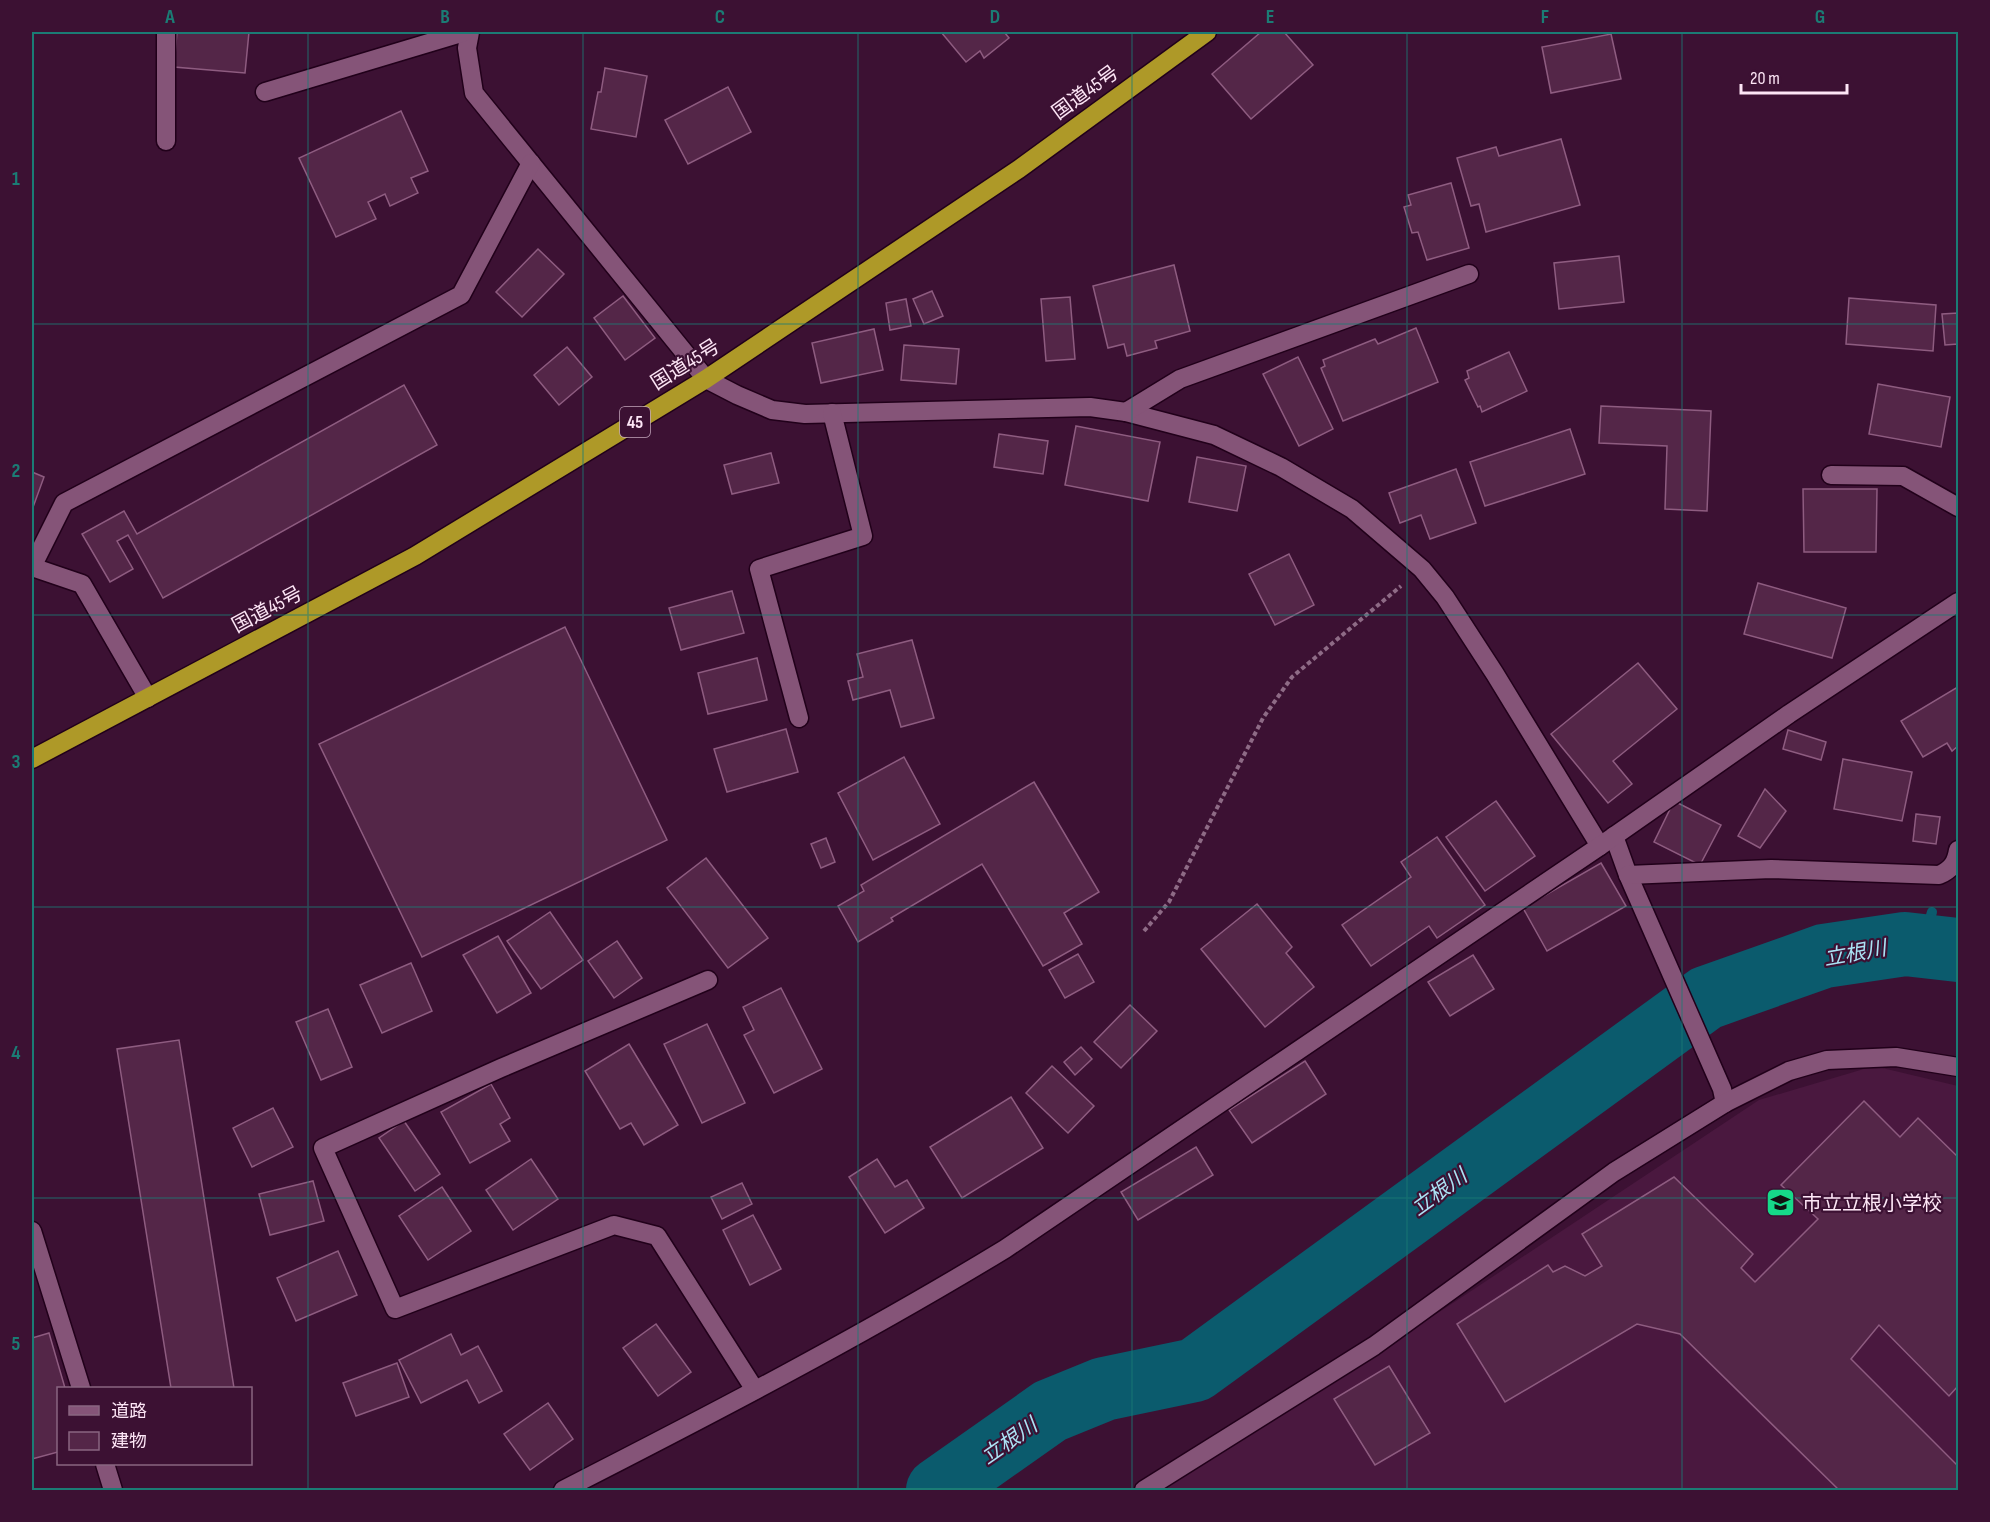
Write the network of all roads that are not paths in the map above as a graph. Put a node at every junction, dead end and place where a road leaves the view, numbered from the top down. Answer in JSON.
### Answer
{"nodes":[{"id":1,"x":166,"y":32,"type":"edge"},
{"id":2,"x":1207,"y":32,"type":"edge"},
{"id":3,"x":468,"y":37,"type":"edge"},
{"id":4,"x":265,"y":92,"type":"dead end"},
{"id":5,"x":166,"y":141,"type":"dead end"},
{"id":6,"x":531,"y":164,"type":"junction"},
{"id":7,"x":1469,"y":274,"type":"dead end"},
{"id":8,"x":706,"y":379,"type":"junction"},
{"id":9,"x":1126,"y":412,"type":"junction"},
{"id":10,"x":832,"y":413,"type":"junction"},
{"id":11,"x":1831,"y":475,"type":"dead end"},
{"id":12,"x":1959,"y":507,"type":"edge"},
{"id":13,"x":32,"y":567,"type":"edge"},
{"id":14,"x":1959,"y":602,"type":"edge"},
{"id":15,"x":148,"y":698,"type":"junction"},
{"id":16,"x":799,"y":718,"type":"dead end"},
{"id":17,"x":32,"y":759,"type":"edge"},
{"id":18,"x":1607,"y":841,"type":"junction"},
{"id":19,"x":1959,"y":850,"type":"edge"},
{"id":20,"x":1628,"y":874,"type":"junction"},
{"id":21,"x":708,"y":980,"type":"dead end"},
{"id":22,"x":1959,"y":1067,"type":"edge"},
{"id":23,"x":1724,"y":1096,"type":"junction"},
{"id":24,"x":32,"y":1231,"type":"edge"},
{"id":25,"x":80,"y":1387,"type":"edge"},
{"id":26,"x":755,"y":1390,"type":"junction"},
{"id":27,"x":105,"y":1465,"type":"edge"},
{"id":28,"x":113,"y":1491,"type":"edge"},
{"id":29,"x":563,"y":1491,"type":"edge"},
{"id":30,"x":1144,"y":1491,"type":"edge"}],
"edges":[{"from":1,"to":5,"type":"street"},
{"from":2,"to":8,"type":"highway","name":"国道45号","number":"45"},
{"from":3,"to":4,"type":"street"},
{"from":3,"to":6,"type":"street"},
{"from":6,"to":8,"type":"street"},
{"from":6,"to":13,"type":"street"},
{"from":7,"to":9,"type":"street"},
{"from":8,"to":10,"type":"street"},
{"from":8,"to":15,"type":"highway","name":"国道45号","number":"45"},
{"from":9,"to":10,"type":"street"},
{"from":9,"to":18,"type":"street"},
{"from":10,"to":16,"type":"street"},
{"from":11,"to":12,"type":"street"},
{"from":13,"to":15,"type":"street"},
{"from":14,"to":18,"type":"street"},
{"from":15,"to":17,"type":"highway","name":"国道45号","number":"45"},
{"from":18,"to":20,"type":"street"},
{"from":18,"to":26,"type":"street"},
{"from":19,"to":20,"type":"street"},
{"from":20,"to":23,"type":"street"},
{"from":21,"to":26,"type":"street"},
{"from":22,"to":23,"type":"street"},
{"from":23,"to":30,"type":"street"},
{"from":24,"to":25,"type":"street"},
{"from":26,"to":29,"type":"street"},
{"from":27,"to":28,"type":"street"}]}
